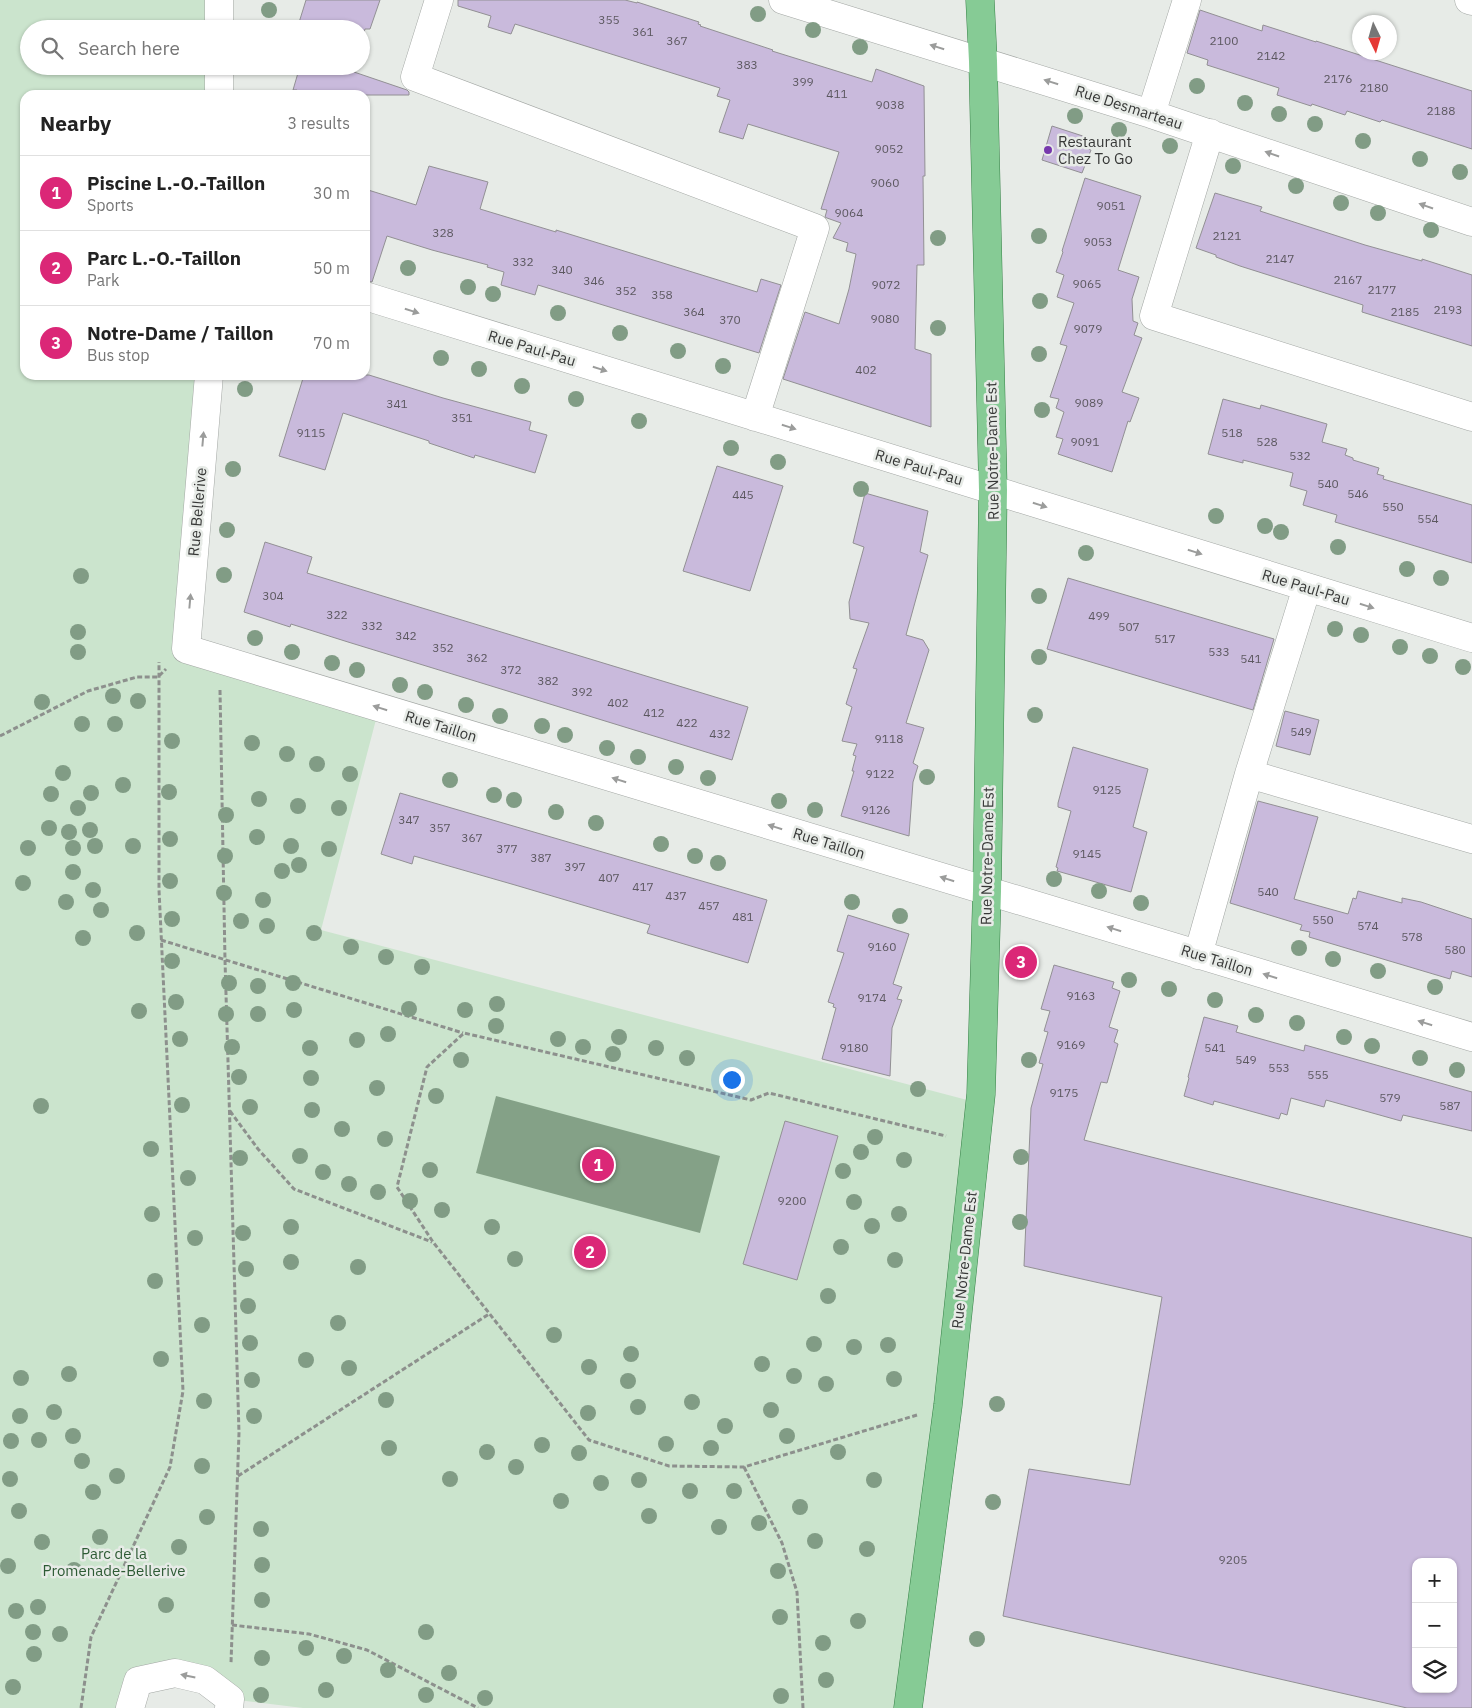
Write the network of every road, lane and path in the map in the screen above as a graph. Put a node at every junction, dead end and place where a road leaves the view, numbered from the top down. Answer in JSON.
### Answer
{"nodes":[{"id":1,"x":219,"y":0,"type":"edge"},
{"id":2,"x":439,"y":0,"type":"edge"},
{"id":3,"x":783,"y":0,"type":"edge"},
{"id":4,"x":980,"y":0,"type":"edge"},
{"id":5,"x":1187,"y":0,"type":"edge"},
{"id":6,"x":219,"y":20,"type":"edge"},
{"id":7,"x":983,"y":62,"type":"junction"},
{"id":8,"x":219,"y":75,"type":"edge"},
{"id":9,"x":219,"y":90,"type":"edge"},
{"id":10,"x":1151,"y":114,"type":"junction"},
{"id":11,"x":1210,"y":133,"type":"junction"},
{"id":12,"x":1472,"y":222,"type":"edge"},
{"id":13,"x":370,"y":298,"type":"edge"},
{"id":14,"x":209,"y":380,"type":"edge"},
{"id":15,"x":755,"y":417,"type":"junction"},
{"id":16,"x":1472,"y":417,"type":"edge"},
{"id":17,"x":993,"y":490,"type":"junction"},
{"id":18,"x":1307,"y":587,"type":"junction"},
{"id":19,"x":1472,"y":638,"type":"edge"},
{"id":20,"x":186,"y":649,"type":"junction"},
{"id":21,"x":159,"y":658,"type":"dead end"},
{"id":22,"x":220,"y":660,"type":"junction"},
{"id":23,"x":158,"y":677,"type":"junction"},
{"id":24,"x":0,"y":736,"type":"edge"},
{"id":25,"x":1249,"y":774,"type":"junction"},
{"id":26,"x":1472,"y":839,"type":"edge"},
{"id":27,"x":987,"y":891,"type":"junction"},
{"id":28,"x":162,"y":940,"type":"junction"},
{"id":29,"x":1198,"y":955,"type":"junction"},
{"id":30,"x":225,"y":960,"type":"junction"},
{"id":31,"x":464,"y":1033,"type":"junction"},
{"id":32,"x":1472,"y":1037,"type":"edge"},
{"id":33,"x":229,"y":1109,"type":"junction"},
{"id":34,"x":976,"y":1143,"type":"junction"},
{"id":35,"x":433,"y":1242,"type":"junction"},
{"id":36,"x":489,"y":1314,"type":"junction"},
{"id":37,"x":948,"y":1405,"type":"junction"},
{"id":38,"x":744,"y":1467,"type":"junction"},
{"id":39,"x":238,"y":1476,"type":"junction"},
{"id":40,"x":232,"y":1625,"type":"junction"},
{"id":41,"x":229,"y":1703,"type":"edge"},
{"id":42,"x":81,"y":1708,"type":"edge"},
{"id":43,"x":130,"y":1708,"type":"edge"},
{"id":44,"x":478,"y":1708,"type":"edge"},
{"id":45,"x":803,"y":1708,"type":"edge"},
{"id":46,"x":908,"y":1708,"type":"edge"}],
"edges":[{"from":1,"to":6,"type":"street"},
{"from":2,"to":15,"type":"street"},
{"from":7,"to":3,"type":"street","name":"Rue Desmarteau","one_way":true},
{"from":4,"to":7,"type":"main road","name":"Rue Notre-Dame Est"},
{"from":5,"to":10,"type":"street"},
{"from":10,"to":7,"type":"street","name":"Rue Desmarteau","one_way":true},
{"from":7,"to":17,"type":"main road","name":"Rue Notre-Dame Est"},
{"from":8,"to":9,"type":"street"},
{"from":10,"to":11,"type":"street","name":"Rue Desmarteau"},
{"from":12,"to":11,"type":"street","name":"Rue Desmarteau","one_way":true},
{"from":11,"to":16,"type":"street"},
{"from":13,"to":15,"type":"street","name":"Rue Paul-Pau","one_way":true},
{"from":20,"to":14,"type":"street","name":"Rue Bellerive","one_way":true},
{"from":15,"to":17,"type":"street","name":"Rue Paul-Pau","one_way":true},
{"from":17,"to":18,"type":"street","name":"Rue Paul-Pau","one_way":true},
{"from":17,"to":27,"type":"main road","name":"Rue Notre-Dame Est"},
{"from":18,"to":19,"type":"street","name":"Rue Paul-Pau","one_way":true},
{"from":18,"to":25,"type":"street"},
{"from":20,"to":22,"type":"street","name":"Rue Taillon"},
{"from":20,"to":23,"type":"path"},
{"from":21,"to":23,"type":"path"},
{"from":27,"to":22,"type":"street","name":"Rue Taillon","one_way":true},
{"from":22,"to":30,"type":"path"},
{"from":23,"to":24,"type":"path"},
{"from":23,"to":28,"type":"path"},
{"from":25,"to":26,"type":"street"},
{"from":25,"to":29,"type":"street"},
{"from":29,"to":27,"type":"street","name":"Rue Taillon","one_way":true},
{"from":27,"to":34,"type":"main road","name":"Rue Notre-Dame Est"},
{"from":28,"to":30,"type":"path"},
{"from":28,"to":42,"type":"path"},
{"from":32,"to":29,"type":"street","name":"Rue Taillon","one_way":true},
{"from":30,"to":31,"type":"path"},
{"from":30,"to":33,"type":"path"},
{"from":31,"to":34,"type":"path"},
{"from":31,"to":35,"type":"path"},
{"from":33,"to":35,"type":"path"},
{"from":33,"to":39,"type":"path"},
{"from":34,"to":37,"type":"main road","name":"Rue Notre-Dame Est"},
{"from":35,"to":36,"type":"path"},
{"from":36,"to":38,"type":"path"},
{"from":36,"to":39,"type":"path"},
{"from":37,"to":38,"type":"path"},
{"from":37,"to":46,"type":"main road","name":"Rue Notre-Dame Est"},
{"from":38,"to":45,"type":"path"},
{"from":39,"to":40,"type":"path"},
{"from":40,"to":41,"type":"path"},
{"from":40,"to":44,"type":"path"},
{"from":41,"to":43,"type":"street","one_way":true}]}
